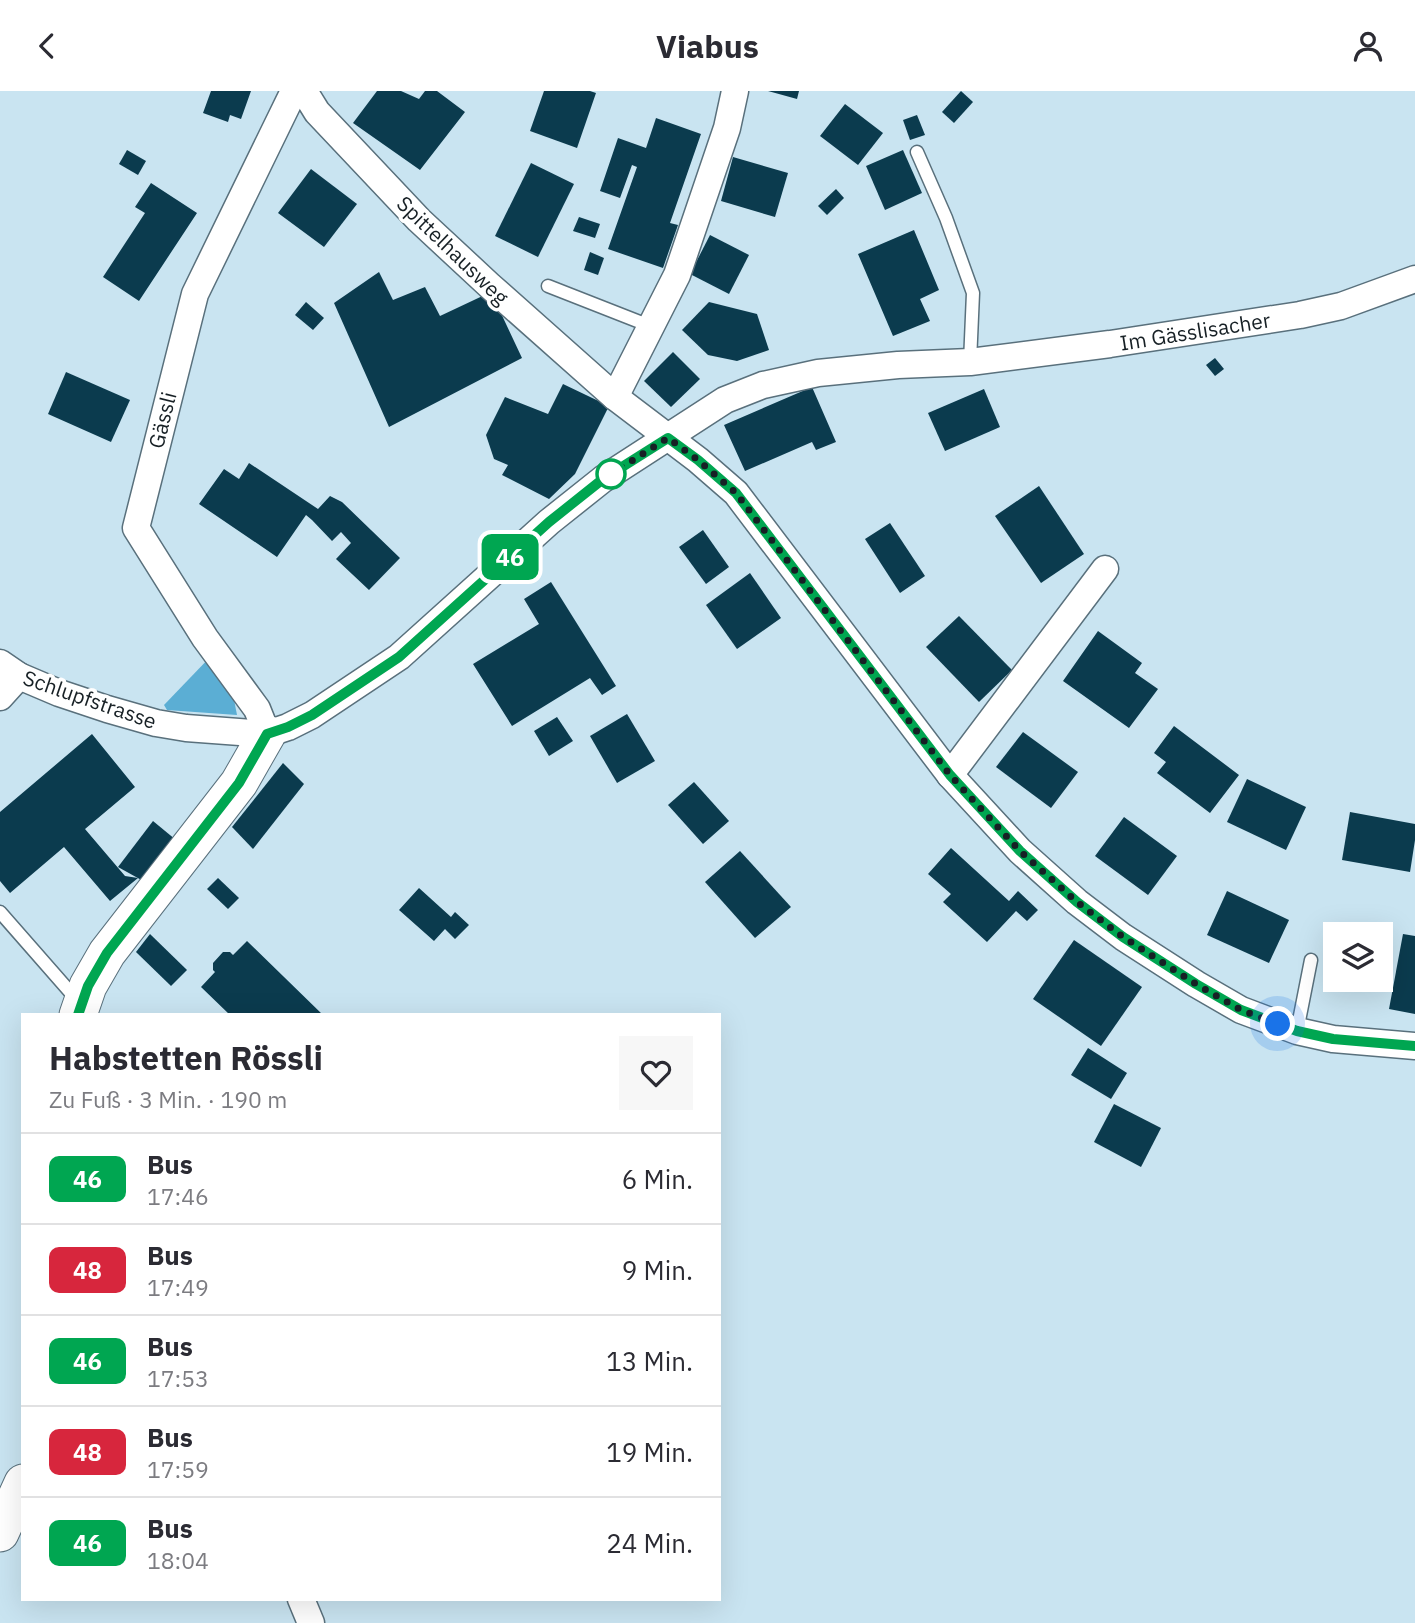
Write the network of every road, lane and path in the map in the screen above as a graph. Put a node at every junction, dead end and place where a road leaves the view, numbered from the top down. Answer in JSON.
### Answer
{"nodes":[{"id":1,"x":294,"y":91,"type":"edge"},
{"id":2,"x":304,"y":91,"type":"edge"},
{"id":3,"x":735,"y":91,"type":"edge"},
{"id":4,"x":917,"y":152,"type":"dead end"},
{"id":5,"x":1415,"y":279,"type":"edge"},
{"id":6,"x":548,"y":286,"type":"dead end"},
{"id":7,"x":650,"y":326,"type":"junction"},
{"id":8,"x":970,"y":362,"type":"junction"},
{"id":9,"x":615,"y":397,"type":"junction"},
{"id":10,"x":668,"y":438,"type":"junction"},
{"id":11,"x":1105,"y":569,"type":"dead end"},
{"id":12,"x":10,"y":670,"type":"edge"},
{"id":13,"x":0,"y":697,"type":"edge"},
{"id":14,"x":267,"y":734,"type":"junction"},
{"id":15,"x":950,"y":775,"type":"junction"},
{"id":16,"x":0,"y":912,"type":"edge"},
{"id":17,"x":1311,"y":960,"type":"dead end"},
{"id":18,"x":80,"y":1010,"type":"edge"},
{"id":19,"x":1297,"y":1031,"type":"junction"},
{"id":20,"x":1415,"y":1046,"type":"edge"},
{"id":21,"x":21,"y":1487,"type":"edge"},
{"id":22,"x":0,"y":1533,"type":"edge"},
{"id":23,"x":302,"y":1601,"type":"edge"},
{"id":24,"x":311,"y":1623,"type":"edge"}],
"edges":[{"from":1,"to":14,"type":"street","name":"Gässli"},
{"from":2,"to":9,"type":"street","name":"Spittelhausweg"},
{"from":3,"to":7,"type":"street"},
{"from":4,"to":8,"type":"lane"},
{"from":5,"to":8,"type":"street","name":"Im Gässlisacher"},
{"from":6,"to":7,"type":"lane"},
{"from":7,"to":9,"type":"street"},
{"from":8,"to":10,"type":"street","name":"Im Gässlisacher"},
{"from":9,"to":10,"type":"street","name":"Spittelhausweg"},
{"from":10,"to":14,"type":"street","name":"Im Gässlisacher"},
{"from":10,"to":15,"type":"street","name":"Spittelhausweg"},
{"from":11,"to":15,"type":"street"},
{"from":12,"to":13,"type":"street"},
{"from":12,"to":14,"type":"street","name":"Schlupfstrasse"},
{"from":14,"to":18,"type":"street"},
{"from":15,"to":19,"type":"street","name":"Spittelhausweg"},
{"from":16,"to":18,"type":"lane"},
{"from":17,"to":19,"type":"lane"},
{"from":19,"to":20,"type":"street","name":"Spittelhausweg"},
{"from":21,"to":22,"type":"street"},
{"from":23,"to":24,"type":"street"}]}
